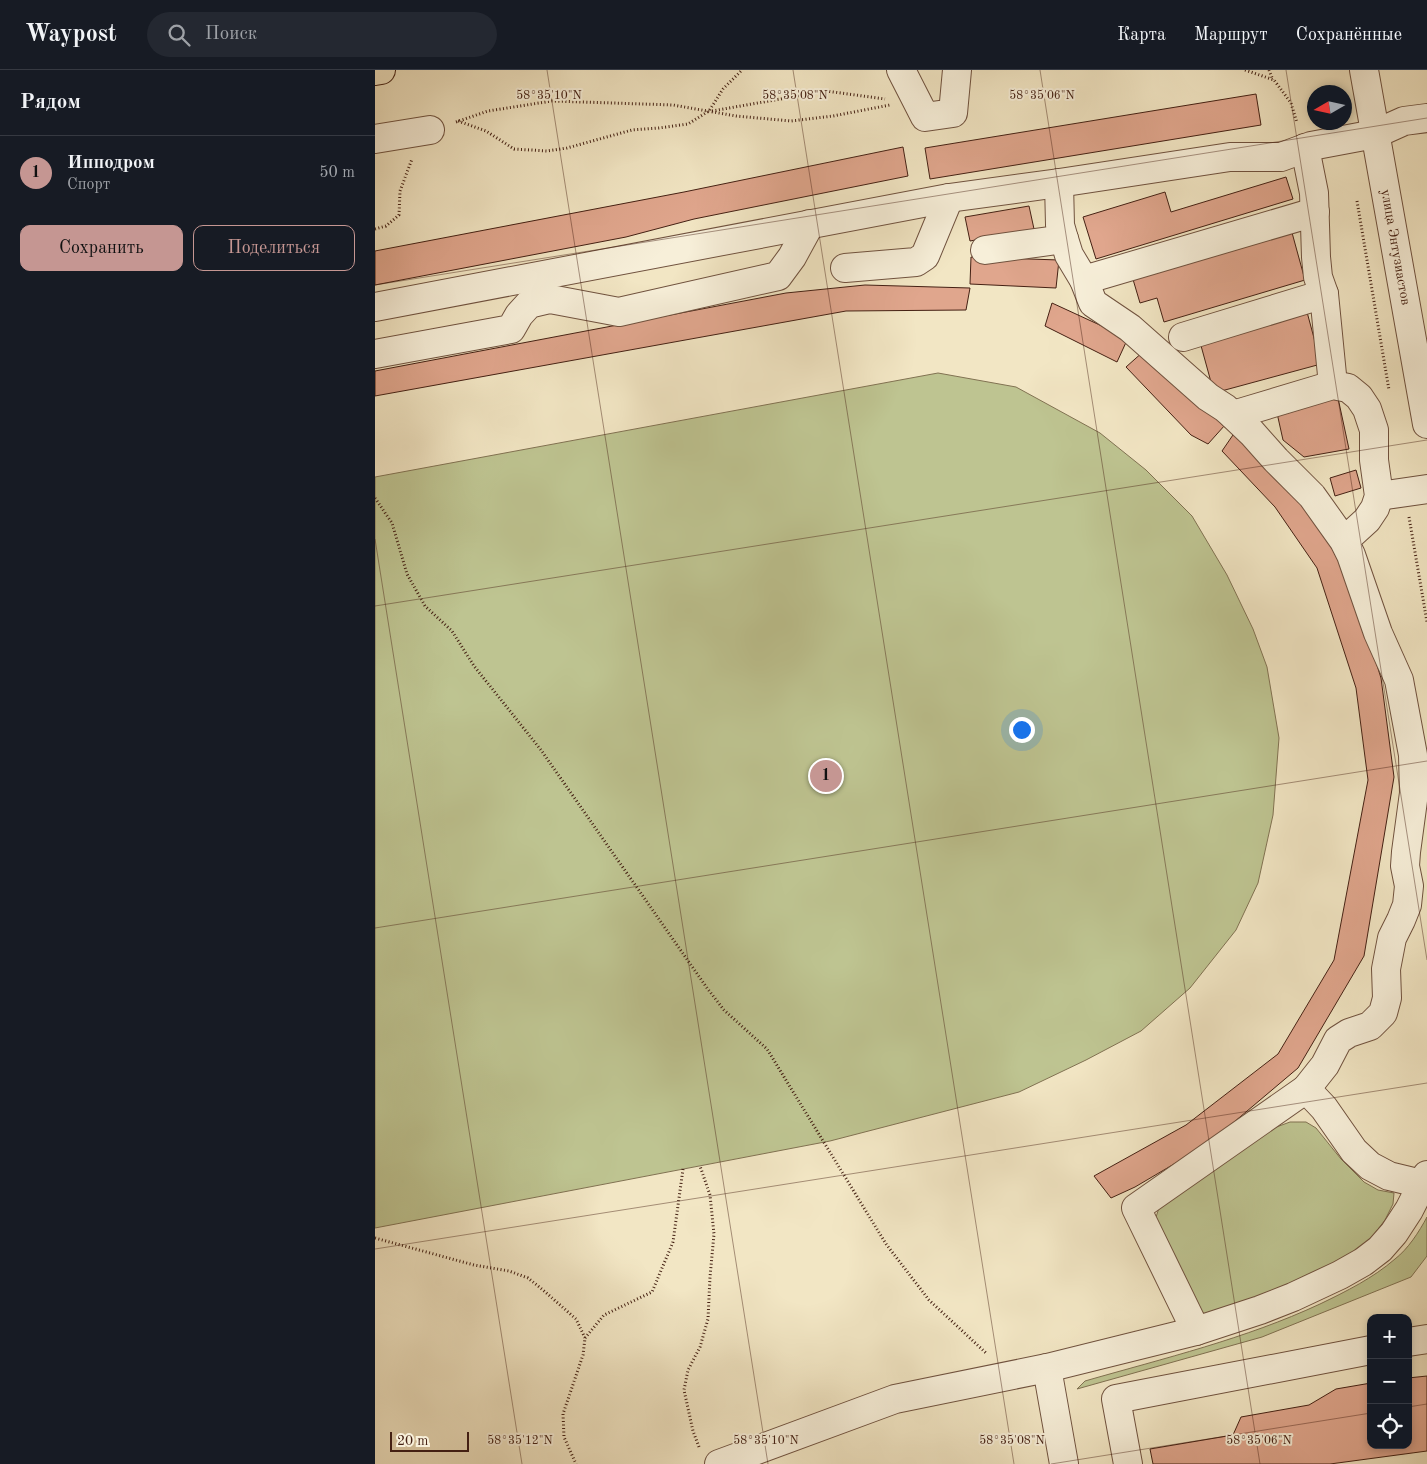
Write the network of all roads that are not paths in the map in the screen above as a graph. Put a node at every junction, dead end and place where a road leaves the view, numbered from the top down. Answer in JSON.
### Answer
{"nodes":[{"id":1,"x":381,"y":70,"type":"edge"},
{"id":2,"x":901,"y":70,"type":"edge"},
{"id":3,"x":957,"y":70,"type":"edge"},
{"id":4,"x":1364,"y":70,"type":"edge"},
{"id":5,"x":375,"y":71,"type":"edge"},
{"id":6,"x":1427,"y":118,"type":"edge"},
{"id":7,"x":430,"y":130,"type":"road end"},
{"id":8,"x":1375,"y":134,"type":"junction"},
{"id":9,"x":375,"y":139,"type":"edge"},
{"id":10,"x":1305,"y":148,"type":"junction"},
{"id":11,"x":1059,"y":183,"type":"junction"},
{"id":12,"x":949,"y":198,"type":"junction"},
{"id":13,"x":1315,"y":212,"type":"junction"},
{"id":14,"x":810,"y":224,"type":"junction"},
{"id":15,"x":1064,"y":239,"type":"junction"},
{"id":16,"x":985,"y":250,"type":"dead end"},
{"id":17,"x":845,"y":268,"type":"dead end"},
{"id":18,"x":1084,"y":280,"type":"junction"},
{"id":19,"x":1324,"y":294,"type":"junction"},
{"id":20,"x":375,"y":307,"type":"edge"},
{"id":21,"x":1183,"y":336,"type":"dead end"},
{"id":22,"x":1420,"y":345,"type":"edge"},
{"id":23,"x":375,"y":354,"type":"edge"},
{"id":24,"x":1333,"y":385,"type":"junction"},
{"id":25,"x":1233,"y":415,"type":"junction"},
{"id":26,"x":1427,"y":424,"type":"edge"},
{"id":27,"x":1404,"y":492,"type":"edge"},
{"id":28,"x":1344,"y":541,"type":"junction"},
{"id":29,"x":1306,"y":1089,"type":"junction"},
{"id":30,"x":1425,"y":1180,"type":"edge"},
{"id":31,"x":1196,"y":1331,"type":"junction"},
{"id":32,"x":1427,"y":1338,"type":"edge"},
{"id":33,"x":1412,"y":1341,"type":"edge"},
{"id":34,"x":1367,"y":1351,"type":"edge"},
{"id":35,"x":1047,"y":1368,"type":"junction"},
{"id":36,"x":711,"y":1460,"type":"edge"},
{"id":37,"x":1064,"y":1464,"type":"edge"},
{"id":38,"x":1129,"y":1464,"type":"edge"}],
"edges":[{"from":1,"to":5,"type":"main road"},
{"from":2,"to":3,"type":"street"},
{"from":4,"to":8,"type":"street","name":"улица Энтузиастов"},
{"from":6,"to":8,"type":"street"},
{"from":7,"to":9,"type":"street"},
{"from":8,"to":10,"type":"street"},
{"from":8,"to":22,"type":"street","name":"улица Энтузиастов"},
{"from":10,"to":11,"type":"street"},
{"from":10,"to":13,"type":"street"},
{"from":11,"to":12,"type":"street"},
{"from":11,"to":15,"type":"street"},
{"from":12,"to":14,"type":"street"},
{"from":12,"to":17,"type":"street"},
{"from":13,"to":18,"type":"street"},
{"from":13,"to":19,"type":"street"},
{"from":14,"to":20,"type":"street"},
{"from":14,"to":23,"type":"street"},
{"from":15,"to":16,"type":"street"},
{"from":15,"to":18,"type":"street"},
{"from":18,"to":25,"type":"street"},
{"from":19,"to":21,"type":"street"},
{"from":19,"to":24,"type":"street"},
{"from":22,"to":26,"type":"street","name":"улица Энтузиастов"},
{"from":24,"to":25,"type":"street"},
{"from":24,"to":27,"type":"street"},
{"from":25,"to":28,"type":"street"},
{"from":27,"to":28,"type":"street"},
{"from":28,"to":29,"type":"street"},
{"from":29,"to":30,"type":"street"},
{"from":29,"to":31,"type":"street"},
{"from":30,"to":31,"type":"street"},
{"from":31,"to":35,"type":"street"},
{"from":32,"to":33,"type":"street"},
{"from":34,"to":38,"type":"street"},
{"from":35,"to":36,"type":"street"},
{"from":35,"to":37,"type":"street"}]}
